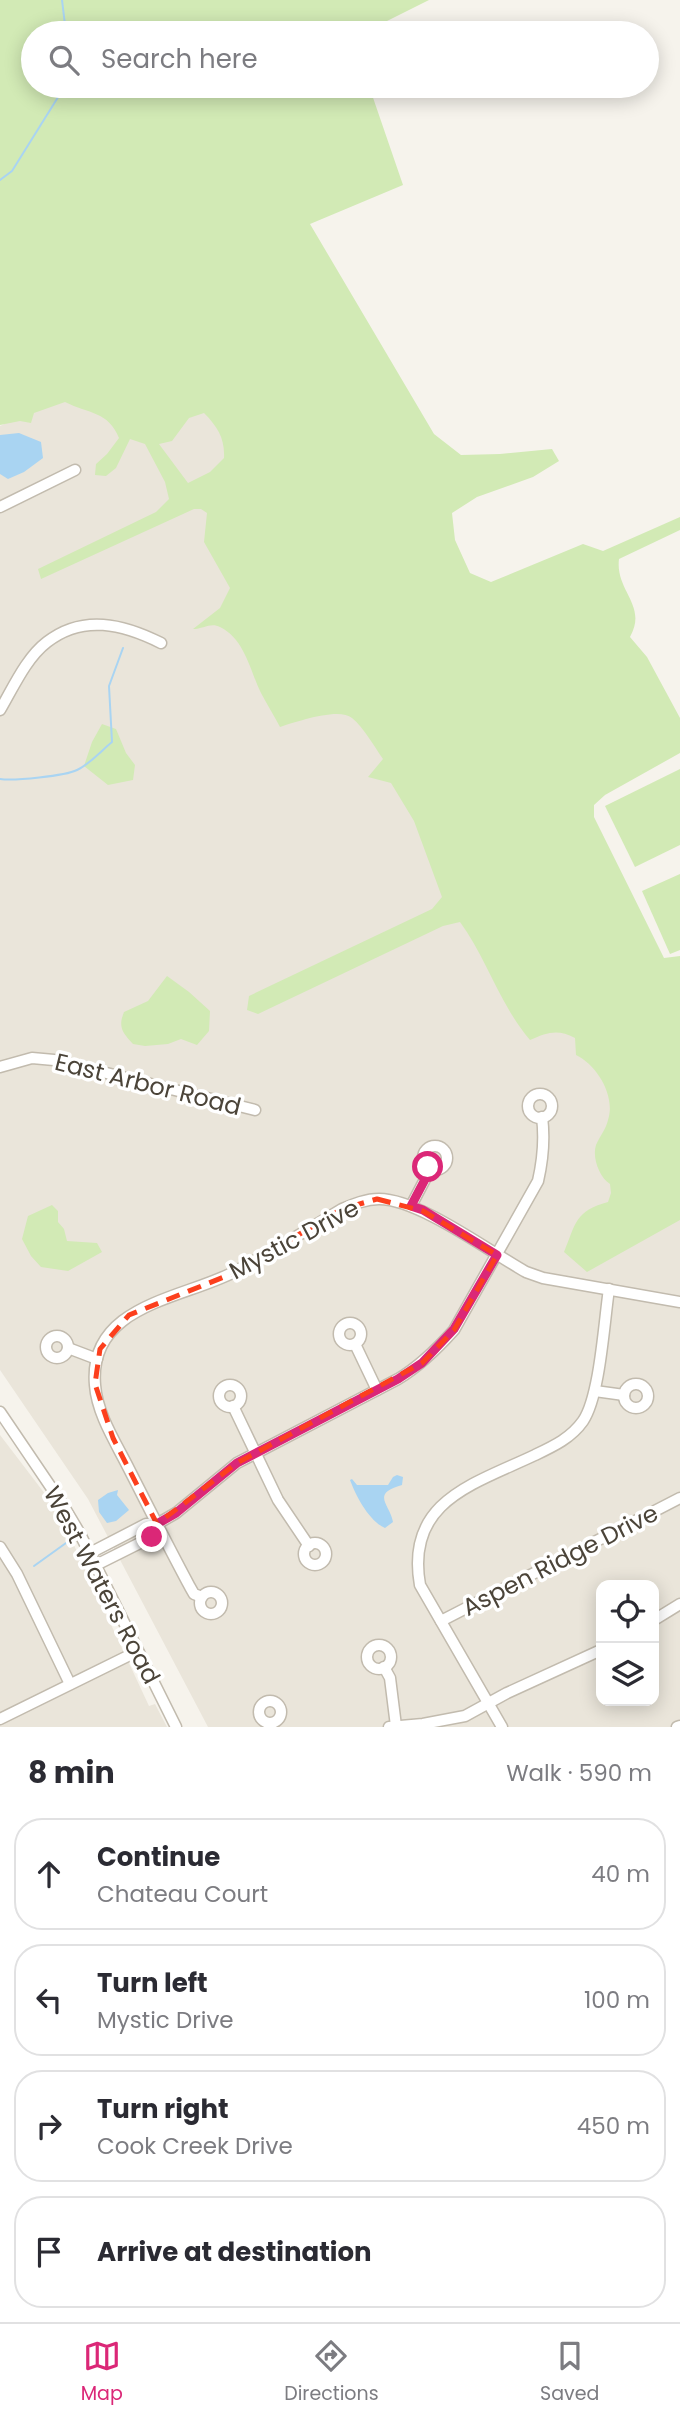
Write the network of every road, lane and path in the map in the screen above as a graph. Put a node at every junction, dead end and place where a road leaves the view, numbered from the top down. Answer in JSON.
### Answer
{"nodes":[{"id":1,"x":75,"y":470,"type":"dead end"},
{"id":2,"x":0,"y":507,"type":"edge"},
{"id":3,"x":160,"y":643,"type":"dead end"},
{"id":4,"x":0,"y":710,"type":"edge"},
{"id":5,"x":0,"y":1067,"type":"edge"},
{"id":6,"x":256,"y":1110,"type":"dead end"},
{"id":7,"x":542,"y":1117,"type":"dead end"},
{"id":8,"x":431,"y":1168,"type":"dead end"},
{"id":9,"x":411,"y":1206,"type":"junction"},
{"id":10,"x":497,"y":1255,"type":"junction"},
{"id":11,"x":609,"y":1289,"type":"junction"},
{"id":12,"x":680,"y":1302,"type":"edge"},
{"id":13,"x":355,"y":1343,"type":"dead end"},
{"id":14,"x":68,"y":1349,"type":"dead end"},
{"id":15,"x":97,"y":1359,"type":"junction"},
{"id":16,"x":377,"y":1390,"type":"junction"},
{"id":17,"x":595,"y":1391,"type":"junction"},
{"id":18,"x":624,"y":1395,"type":"dead end"},
{"id":19,"x":233,"y":1406,"type":"dead end"},
{"id":20,"x":0,"y":1412,"type":"edge"},
{"id":21,"x":254,"y":1454,"type":"junction"},
{"id":22,"x":680,"y":1498,"type":"edge"},
{"id":23,"x":157,"y":1524,"type":"junction"},
{"id":24,"x":309,"y":1545,"type":"dead end"},
{"id":25,"x":0,"y":1547,"type":"edge"},
{"id":26,"x":90,"y":1553,"type":"junction"},
{"id":27,"x":96,"y":1565,"type":"junction"},
{"id":28,"x":202,"y":1597,"type":"dead end"},
{"id":29,"x":680,"y":1604,"type":"edge"},
{"id":30,"x":659,"y":1617,"type":"edge"},
{"id":31,"x":441,"y":1621,"type":"junction"},
{"id":32,"x":138,"y":1651,"type":"junction"},
{"id":33,"x":596,"y":1652,"type":"edge"},
{"id":34,"x":384,"y":1668,"type":"dead end"},
{"id":35,"x":70,"y":1684,"type":"junction"},
{"id":36,"x":487,"y":1703,"type":"junction"},
{"id":37,"x":0,"y":1719,"type":"edge"},
{"id":38,"x":175,"y":1726,"type":"edge"},
{"id":39,"x":389,"y":1727,"type":"edge"},
{"id":40,"x":396,"y":1727,"type":"edge"},
{"id":41,"x":502,"y":1727,"type":"edge"}],
"edges":[{"from":1,"to":2,"type":"street"},
{"from":3,"to":4,"type":"street"},
{"from":5,"to":6,"type":"street","name":"East Arbor Road"},
{"from":7,"to":10,"type":"street"},
{"from":8,"to":9,"type":"street"},
{"from":9,"to":10,"type":"street","name":"Mystic Drive"},
{"from":9,"to":15,"type":"street","name":"Mystic Drive"},
{"from":10,"to":11,"type":"street","name":"Mystic Drive"},
{"from":10,"to":16,"type":"street"},
{"from":11,"to":12,"type":"street","name":"Mystic Drive"},
{"from":11,"to":17,"type":"street"},
{"from":13,"to":16,"type":"street"},
{"from":14,"to":15,"type":"street"},
{"from":15,"to":23,"type":"street"},
{"from":16,"to":21,"type":"street"},
{"from":17,"to":18,"type":"street"},
{"from":17,"to":31,"type":"street"},
{"from":19,"to":21,"type":"street"},
{"from":20,"to":26,"type":"street","name":"West Waters Road"},
{"from":21,"to":23,"type":"street"},
{"from":21,"to":24,"type":"street"},
{"from":22,"to":31,"type":"street","name":"Aspen Ridge Drive"},
{"from":23,"to":26,"type":"street"},
{"from":23,"to":27,"type":"street"},
{"from":23,"to":28,"type":"street"},
{"from":25,"to":35,"type":"street"},
{"from":26,"to":27,"type":"street","name":"West Waters Road"},
{"from":27,"to":32,"type":"street","name":"West Waters Road"},
{"from":29,"to":30,"type":"street"},
{"from":31,"to":36,"type":"street"},
{"from":32,"to":35,"type":"street"},
{"from":32,"to":38,"type":"street","name":"West Waters Road"},
{"from":33,"to":36,"type":"street"},
{"from":34,"to":40,"type":"street"},
{"from":35,"to":37,"type":"street"},
{"from":36,"to":40,"type":"street"},
{"from":36,"to":41,"type":"street"},
{"from":39,"to":40,"type":"street"}]}
